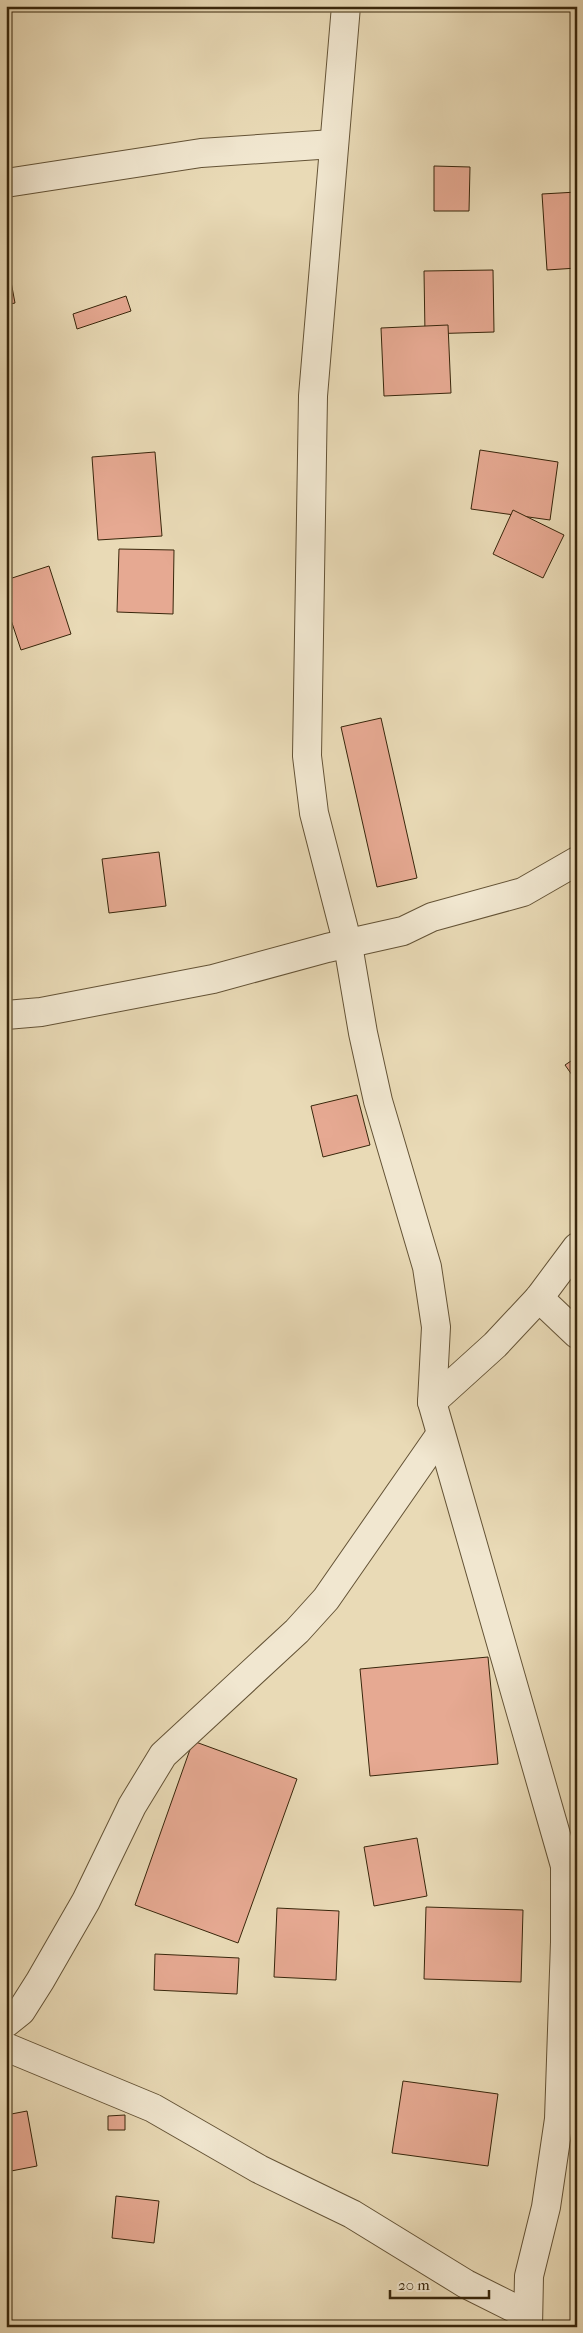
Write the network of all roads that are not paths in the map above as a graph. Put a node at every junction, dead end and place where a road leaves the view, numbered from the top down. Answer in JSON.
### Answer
{"nodes":[{"id":1,"x":346,"y":6,"type":"edge"},
{"id":2,"x":333,"y":144,"type":"junction"},
{"id":3,"x":6,"y":183,"type":"edge"},
{"id":4,"x":577,"y":861,"type":"edge"},
{"id":5,"x":348,"y":945,"type":"junction"},
{"id":6,"x":6,"y":1015,"type":"edge"},
{"id":7,"x":577,"y":1246,"type":"edge"},
{"id":8,"x":539,"y":1298,"type":"junction"},
{"id":9,"x":577,"y":1334,"type":"edge"},
{"id":10,"x":432,"y":1402,"type":"junction"},
{"id":11,"x":440,"y":1435,"type":"junction"},
{"id":12,"x":571,"y":1865,"type":"edge"},
{"id":13,"x":6,"y":2023,"type":"edge"},
{"id":14,"x":6,"y":2047,"type":"edge"},
{"id":15,"x":528,"y":2321,"type":"edge"}],
"edges":[{"from":1,"to":2,"type":"street"},
{"from":2,"to":3,"type":"street"},
{"from":2,"to":5,"type":"street"},
{"from":4,"to":5,"type":"street"},
{"from":5,"to":6,"type":"street"},
{"from":5,"to":10,"type":"street"},
{"from":7,"to":8,"type":"street"},
{"from":8,"to":9,"type":"street"},
{"from":8,"to":10,"type":"street"},
{"from":10,"to":11,"type":"street"},
{"from":11,"to":12,"type":"street"},
{"from":11,"to":13,"type":"street"},
{"from":12,"to":15,"type":"street"},
{"from":14,"to":15,"type":"street"}]}
